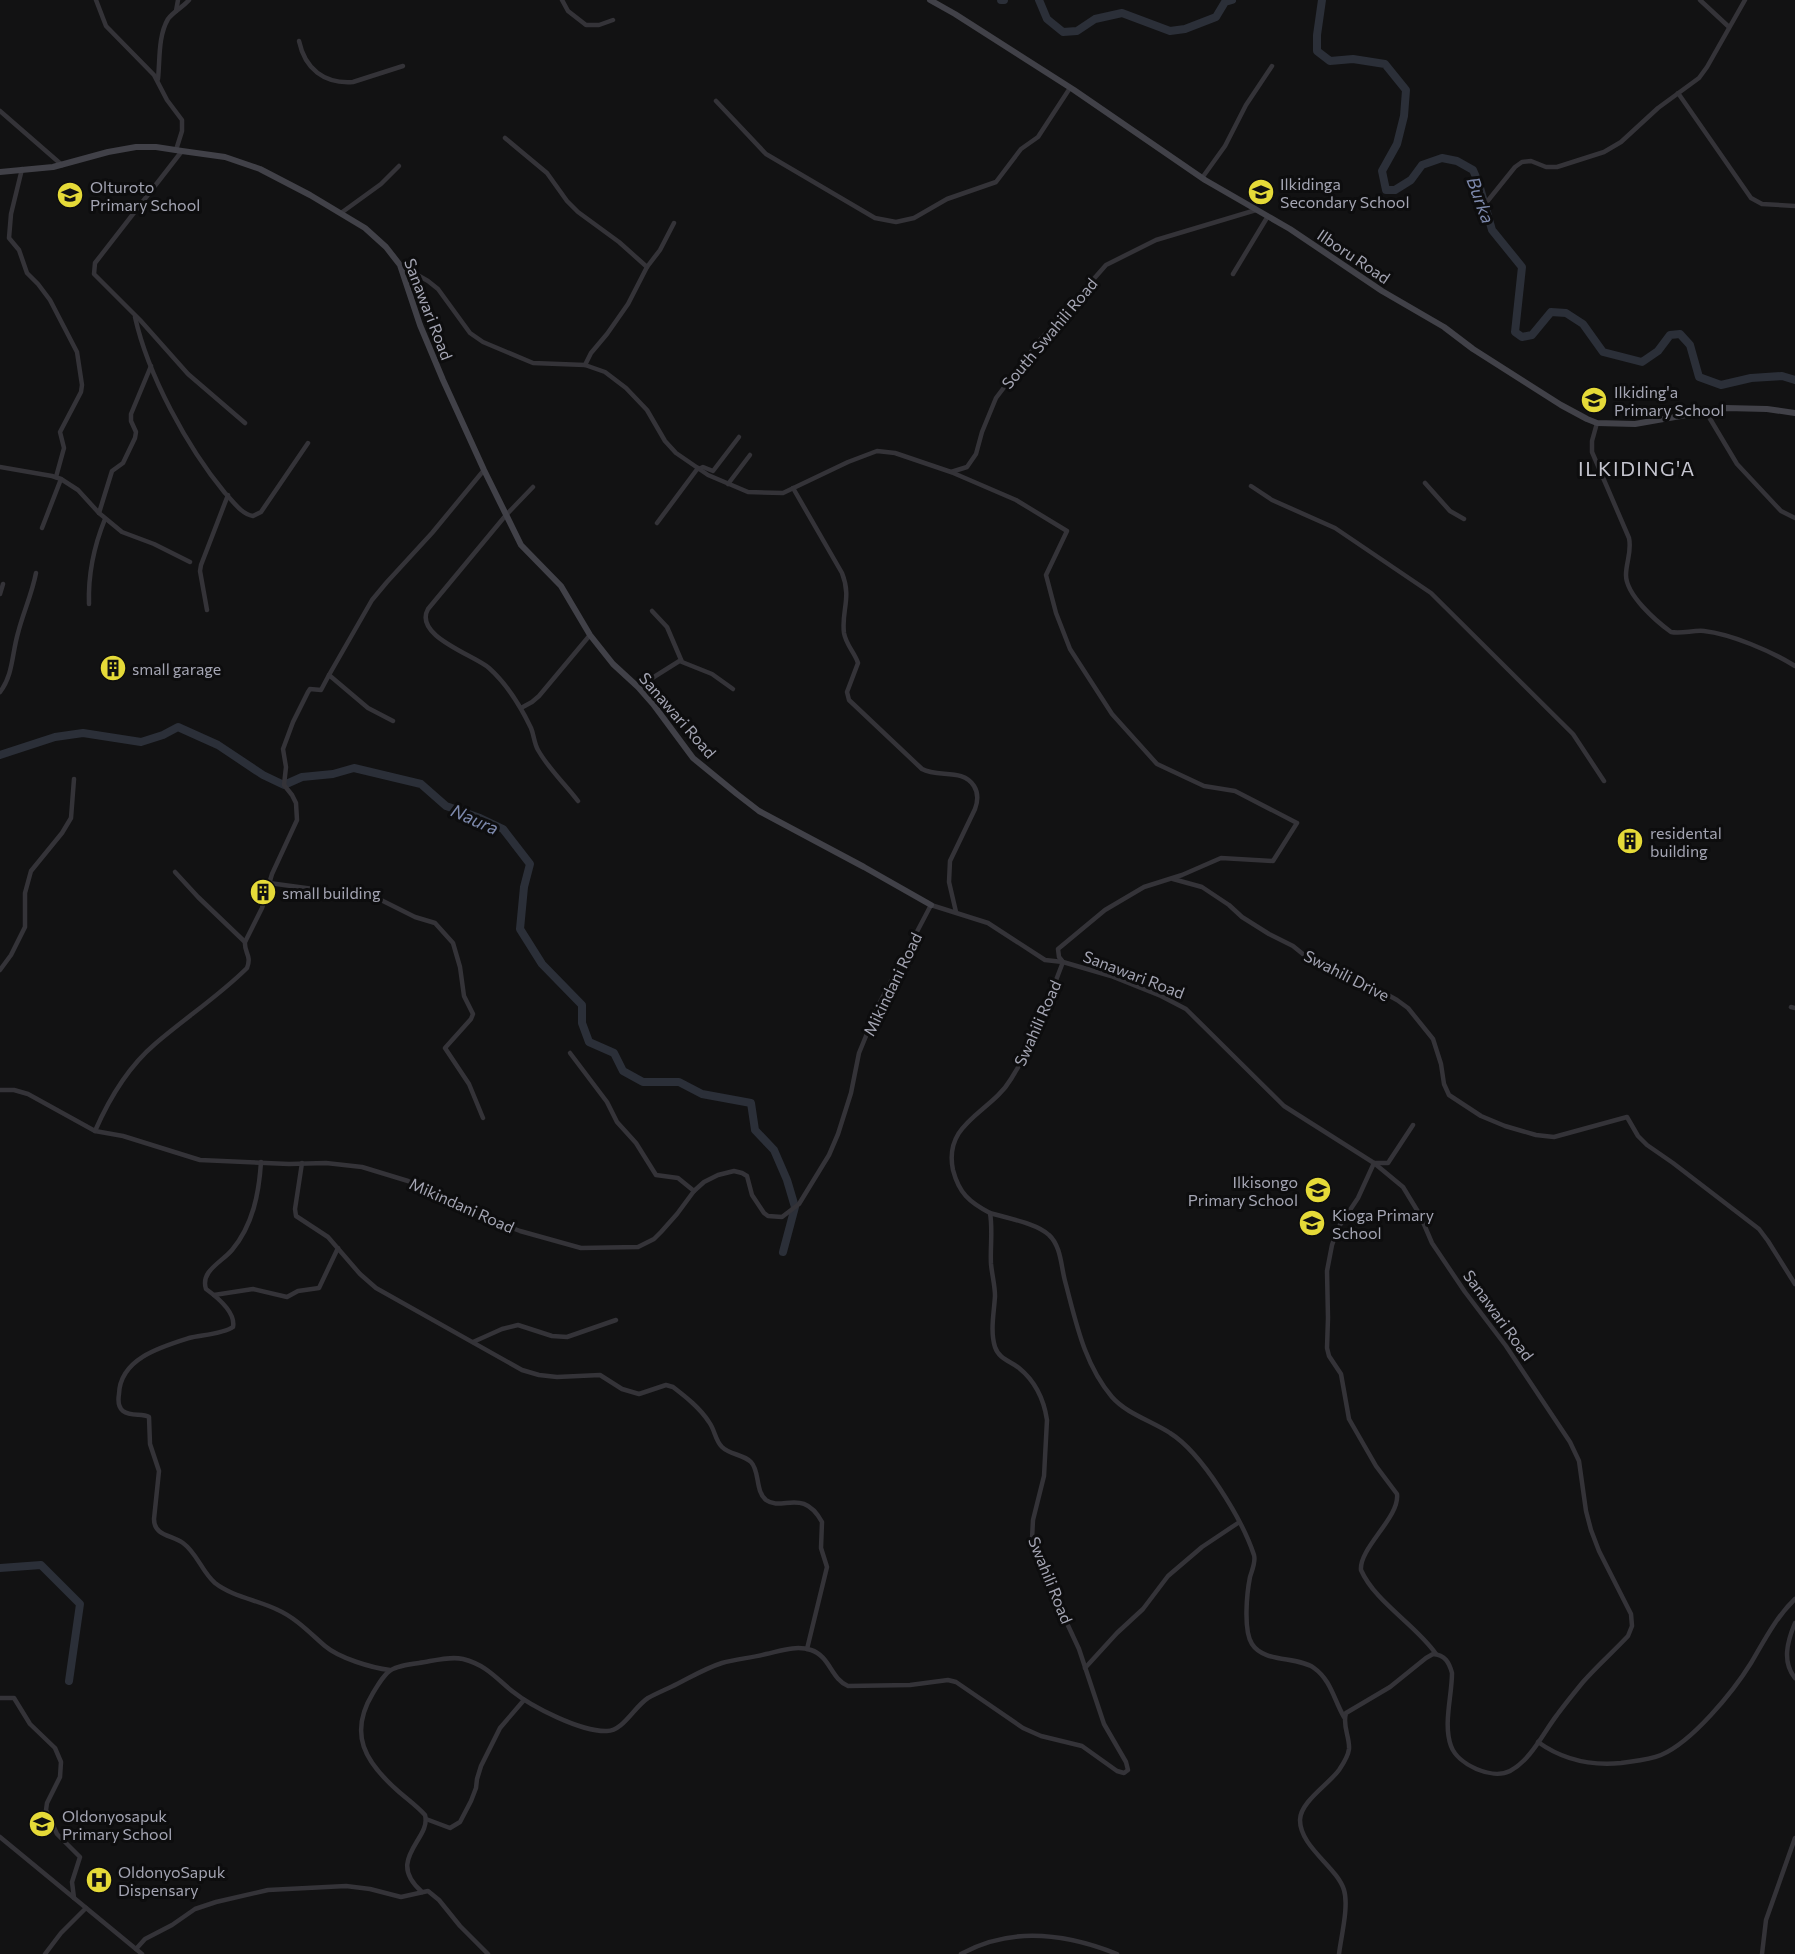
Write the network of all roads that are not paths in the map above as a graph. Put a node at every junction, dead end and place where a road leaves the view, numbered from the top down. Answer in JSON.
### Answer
{"nodes":[{"id":1,"x":96,"y":0,"type":"edge"},
{"id":2,"x":178,"y":0,"type":"edge"},
{"id":3,"x":189,"y":0,"type":"edge"},
{"id":4,"x":562,"y":0,"type":"edge"},
{"id":5,"x":930,"y":0,"type":"edge"},
{"id":6,"x":1700,"y":0,"type":"edge"},
{"id":7,"x":1745,"y":0,"type":"edge"},
{"id":8,"x":176,"y":11,"type":"junction"},
{"id":9,"x":613,"y":20,"type":"dead end"},
{"id":10,"x":1729,"y":27,"type":"junction"},
{"id":11,"x":299,"y":40,"type":"dead end"},
{"id":12,"x":403,"y":66,"type":"dead end"},
{"id":13,"x":1272,"y":66,"type":"dead end"},
{"id":14,"x":158,"y":82,"type":"junction"},
{"id":15,"x":1070,"y":87,"type":"junction"},
{"id":16,"x":1678,"y":93,"type":"junction"},
{"id":17,"x":716,"y":101,"type":"dead end"},
{"id":18,"x":0,"y":111,"type":"edge"},
{"id":19,"x":505,"y":138,"type":"dead end"},
{"id":20,"x":179,"y":150,"type":"junction"},
{"id":21,"x":62,"y":165,"type":"junction"},
{"id":22,"x":399,"y":166,"type":"dead end"},
{"id":23,"x":22,"y":169,"type":"junction"},
{"id":24,"x":0,"y":172,"type":"edge"},
{"id":25,"x":1202,"y":178,"type":"junction"},
{"id":26,"x":1486,"y":203,"type":"dead end"},
{"id":27,"x":1795,"y":206,"type":"edge"},
{"id":28,"x":1256,"y":210,"type":"junction"},
{"id":29,"x":341,"y":213,"type":"junction"},
{"id":30,"x":1268,"y":216,"type":"junction"},
{"id":31,"x":674,"y":223,"type":"dead end"},
{"id":32,"x":400,"y":265,"type":"junction"},
{"id":33,"x":646,"y":267,"type":"junction"},
{"id":34,"x":1233,"y":274,"type":"dead end"},
{"id":35,"x":135,"y":316,"type":"junction"},
{"id":36,"x":585,"y":365,"type":"junction"},
{"id":37,"x":152,"y":366,"type":"junction"},
{"id":38,"x":1706,"y":411,"type":"junction"},
{"id":39,"x":1792,"y":412,"type":"edge"},
{"id":40,"x":245,"y":423,"type":"dead end"},
{"id":41,"x":1597,"y":423,"type":"junction"},
{"id":42,"x":739,"y":437,"type":"dead end"},
{"id":43,"x":308,"y":443,"type":"dead end"},
{"id":44,"x":750,"y":455,"type":"dead end"},
{"id":45,"x":0,"y":467,"type":"edge"},
{"id":46,"x":699,"y":469,"type":"junction"},
{"id":47,"x":484,"y":470,"type":"junction"},
{"id":48,"x":951,"y":472,"type":"junction"},
{"id":49,"x":59,"y":478,"type":"junction"},
{"id":50,"x":1425,"y":483,"type":"dead end"},
{"id":51,"x":728,"y":484,"type":"junction"},
{"id":52,"x":1251,"y":486,"type":"dead end"},
{"id":53,"x":533,"y":487,"type":"dead end"},
{"id":54,"x":793,"y":488,"type":"junction"},
{"id":55,"x":228,"y":495,"type":"junction"},
{"id":56,"x":99,"y":513,"type":"junction"},
{"id":57,"x":506,"y":515,"type":"junction"},
{"id":58,"x":1795,"y":518,"type":"edge"},
{"id":59,"x":105,"y":519,"type":"junction"},
{"id":60,"x":1464,"y":519,"type":"dead end"},
{"id":61,"x":657,"y":523,"type":"dead end"},
{"id":62,"x":42,"y":528,"type":"dead end"},
{"id":63,"x":190,"y":562,"type":"dead end"},
{"id":64,"x":36,"y":573,"type":"dead end"},
{"id":65,"x":3,"y":584,"type":"dead end"},
{"id":66,"x":0,"y":594,"type":"edge"},
{"id":67,"x":88,"y":604,"type":"dead end"},
{"id":68,"x":207,"y":610,"type":"dead end"},
{"id":69,"x":652,"y":611,"type":"dead end"},
{"id":70,"x":590,"y":635,"type":"junction"},
{"id":71,"x":681,"y":660,"type":"junction"},
{"id":72,"x":1795,"y":666,"type":"edge"},
{"id":73,"x":329,"y":675,"type":"junction"},
{"id":74,"x":638,"y":687,"type":"junction"},
{"id":75,"x":733,"y":689,"type":"dead end"},
{"id":76,"x":0,"y":692,"type":"edge"},
{"id":77,"x":521,"y":708,"type":"junction"},
{"id":78,"x":393,"y":721,"type":"dead end"},
{"id":79,"x":74,"y":779,"type":"dead end"},
{"id":80,"x":1604,"y":781,"type":"dead end"},
{"id":81,"x":578,"y":801,"type":"dead end"},
{"id":82,"x":175,"y":872,"type":"dead end"},
{"id":83,"x":1170,"y":879,"type":"junction"},
{"id":84,"x":269,"y":883,"type":"junction"},
{"id":85,"x":931,"y":906,"type":"junction"},
{"id":86,"x":956,"y":912,"type":"junction"},
{"id":87,"x":245,"y":942,"type":"junction"},
{"id":88,"x":1063,"y":962,"type":"junction"},
{"id":89,"x":0,"y":969,"type":"edge"},
{"id":90,"x":570,"y":1053,"type":"dead end"},
{"id":91,"x":0,"y":1090,"type":"edge"},
{"id":92,"x":483,"y":1118,"type":"dead end"},
{"id":93,"x":1413,"y":1125,"type":"dead end"},
{"id":94,"x":95,"y":1131,"type":"junction"},
{"id":95,"x":261,"y":1162,"type":"junction"},
{"id":96,"x":302,"y":1163,"type":"junction"},
{"id":97,"x":1374,"y":1163,"type":"junction"},
{"id":98,"x":694,"y":1191,"type":"junction"},
{"id":99,"x":990,"y":1213,"type":"junction"},
{"id":100,"x":338,"y":1248,"type":"junction"},
{"id":101,"x":1795,"y":1284,"type":"edge"},
{"id":102,"x":214,"y":1295,"type":"junction"},
{"id":103,"x":616,"y":1320,"type":"dead end"},
{"id":104,"x":473,"y":1342,"type":"junction"},
{"id":105,"x":1238,"y":1523,"type":"junction"},
{"id":106,"x":1795,"y":1599,"type":"edge"},
{"id":107,"x":1795,"y":1623,"type":"edge"},
{"id":108,"x":807,"y":1649,"type":"junction"},
{"id":109,"x":1436,"y":1654,"type":"junction"},
{"id":110,"x":1085,"y":1668,"type":"junction"},
{"id":111,"x":390,"y":1670,"type":"junction"},
{"id":112,"x":1795,"y":1678,"type":"edge"},
{"id":113,"x":0,"y":1698,"type":"edge"},
{"id":114,"x":524,"y":1700,"type":"junction"},
{"id":115,"x":1344,"y":1717,"type":"junction"},
{"id":116,"x":1538,"y":1742,"type":"junction"},
{"id":117,"x":426,"y":1819,"type":"junction"},
{"id":118,"x":0,"y":1837,"type":"edge"},
{"id":119,"x":1795,"y":1838,"type":"edge"},
{"id":120,"x":422,"y":1892,"type":"junction"},
{"id":121,"x":74,"y":1898,"type":"junction"},
{"id":122,"x":86,"y":1908,"type":"junction"},
{"id":123,"x":136,"y":1950,"type":"junction"},
{"id":124,"x":45,"y":1954,"type":"edge"},
{"id":125,"x":142,"y":1954,"type":"edge"},
{"id":126,"x":488,"y":1954,"type":"edge"},
{"id":127,"x":962,"y":1954,"type":"edge"},
{"id":128,"x":1117,"y":1954,"type":"edge"},
{"id":129,"x":1339,"y":1954,"type":"edge"},
{"id":130,"x":1762,"y":1954,"type":"edge"}],
"edges":[{"from":1,"to":14,"type":"street"},
{"from":2,"to":8,"type":"street"},
{"from":3,"to":8,"type":"street"},
{"from":4,"to":9,"type":"street"},
{"from":5,"to":15,"type":"street","name":"Ilboru Road"},
{"from":6,"to":10,"type":"street"},
{"from":7,"to":10,"type":"street"},
{"from":8,"to":14,"type":"street"},
{"from":10,"to":16,"type":"street"},
{"from":11,"to":12,"type":"street"},
{"from":13,"to":25,"type":"street"},
{"from":14,"to":20,"type":"street"},
{"from":15,"to":17,"type":"street"},
{"from":15,"to":25,"type":"street","name":"Ilboru Road"},
{"from":16,"to":26,"type":"street"},
{"from":16,"to":27,"type":"street"},
{"from":18,"to":21,"type":"street"},
{"from":19,"to":33,"type":"street"},
{"from":20,"to":21,"type":"street","name":"Sanawari Road"},
{"from":20,"to":29,"type":"street","name":"Sanawari Road"},
{"from":20,"to":35,"type":"street"},
{"from":21,"to":23,"type":"street","name":"Sanawari Road"},
{"from":22,"to":29,"type":"street"},
{"from":23,"to":24,"type":"street","name":"Sanawari Road"},
{"from":23,"to":49,"type":"street"},
{"from":25,"to":28,"type":"street","name":"Ilboru Road"},
{"from":28,"to":30,"type":"street","name":"Ilboru Road"},
{"from":28,"to":48,"type":"street","name":"South Swahili Road"},
{"from":29,"to":32,"type":"street","name":"Sanawari Road"},
{"from":30,"to":34,"type":"street"},
{"from":30,"to":41,"type":"street","name":"Ilboru Road"},
{"from":31,"to":33,"type":"street"},
{"from":32,"to":36,"type":"street"},
{"from":32,"to":47,"type":"street","name":"Sanawari Road"},
{"from":33,"to":36,"type":"street"},
{"from":35,"to":37,"type":"street"},
{"from":35,"to":40,"type":"street"},
{"from":36,"to":46,"type":"street"},
{"from":37,"to":55,"type":"street"},
{"from":37,"to":56,"type":"street"},
{"from":38,"to":39,"type":"street","name":"Ilboru Road"},
{"from":38,"to":41,"type":"street","name":"Ilboru Road"},
{"from":38,"to":58,"type":"street"},
{"from":41,"to":72,"type":"street"},
{"from":42,"to":46,"type":"street"},
{"from":43,"to":55,"type":"street"},
{"from":44,"to":51,"type":"street"},
{"from":45,"to":49,"type":"street"},
{"from":46,"to":51,"type":"street"},
{"from":46,"to":61,"type":"street"},
{"from":47,"to":57,"type":"street","name":"Sanawari Road"},
{"from":47,"to":73,"type":"street"},
{"from":48,"to":54,"type":"street"},
{"from":48,"to":83,"type":"street","name":"Swahili Road"},
{"from":49,"to":56,"type":"street"},
{"from":49,"to":62,"type":"street"},
{"from":50,"to":60,"type":"street"},
{"from":51,"to":54,"type":"street"},
{"from":52,"to":80,"type":"street"},
{"from":53,"to":57,"type":"street"},
{"from":54,"to":86,"type":"street"},
{"from":55,"to":68,"type":"street"},
{"from":56,"to":59,"type":"street"},
{"from":57,"to":70,"type":"street","name":"Sanawari Road"},
{"from":57,"to":77,"type":"street"},
{"from":59,"to":63,"type":"street"},
{"from":59,"to":67,"type":"street"},
{"from":64,"to":76,"type":"street"},
{"from":65,"to":66,"type":"street"},
{"from":69,"to":71,"type":"street"},
{"from":70,"to":74,"type":"street","name":"Sanawari Road"},
{"from":70,"to":77,"type":"street"},
{"from":71,"to":74,"type":"street"},
{"from":71,"to":75,"type":"street"},
{"from":73,"to":78,"type":"street"},
{"from":73,"to":84,"type":"street"},
{"from":74,"to":85,"type":"street","name":"Sanawari Road"},
{"from":77,"to":81,"type":"street"},
{"from":79,"to":89,"type":"street"},
{"from":82,"to":87,"type":"street"},
{"from":83,"to":88,"type":"street","name":"Swahili Road"},
{"from":83,"to":101,"type":"street","name":"Swahili Drive"},
{"from":84,"to":87,"type":"street"},
{"from":84,"to":92,"type":"street"},
{"from":85,"to":86,"type":"street","name":"Sanawari Road"},
{"from":85,"to":98,"type":"street","name":"Mikindani Road"},
{"from":86,"to":88,"type":"street","name":"Sanawari Road"},
{"from":87,"to":94,"type":"street"},
{"from":88,"to":97,"type":"street","name":"Sanawari Road"},
{"from":88,"to":99,"type":"street","name":"Swahili Road"},
{"from":90,"to":98,"type":"street"},
{"from":91,"to":94,"type":"street","name":"Mikindani Road"},
{"from":93,"to":97,"type":"street"},
{"from":94,"to":95,"type":"street","name":"Mikindani Road"},
{"from":95,"to":96,"type":"street","name":"Mikindani Road"},
{"from":95,"to":102,"type":"street"},
{"from":96,"to":98,"type":"street","name":"Mikindani Road"},
{"from":96,"to":100,"type":"street"},
{"from":97,"to":109,"type":"street","name":"Sanawari Road"},
{"from":97,"to":116,"type":"street","name":"Sanawari Road"},
{"from":99,"to":105,"type":"street"},
{"from":99,"to":110,"type":"street","name":"Swahili Road"},
{"from":100,"to":102,"type":"street"},
{"from":100,"to":104,"type":"street"},
{"from":102,"to":111,"type":"street"},
{"from":103,"to":104,"type":"street"},
{"from":104,"to":108,"type":"street"},
{"from":105,"to":110,"type":"street"},
{"from":105,"to":115,"type":"street"},
{"from":106,"to":116,"type":"street"},
{"from":107,"to":112,"type":"street"},
{"from":108,"to":110,"type":"street","name":"Swahili Road"},
{"from":108,"to":114,"type":"street"},
{"from":109,"to":115,"type":"street"},
{"from":109,"to":116,"type":"street","name":"Sanawari Road"},
{"from":111,"to":114,"type":"street"},
{"from":111,"to":117,"type":"street"},
{"from":113,"to":121,"type":"street"},
{"from":114,"to":117,"type":"street"},
{"from":115,"to":129,"type":"street"},
{"from":117,"to":120,"type":"street"},
{"from":118,"to":121,"type":"street"},
{"from":119,"to":130,"type":"street"},
{"from":120,"to":123,"type":"street"},
{"from":120,"to":126,"type":"street"},
{"from":121,"to":122,"type":"street"},
{"from":122,"to":123,"type":"street"},
{"from":122,"to":124,"type":"street"},
{"from":123,"to":125,"type":"street"},
{"from":127,"to":128,"type":"street"}]}
